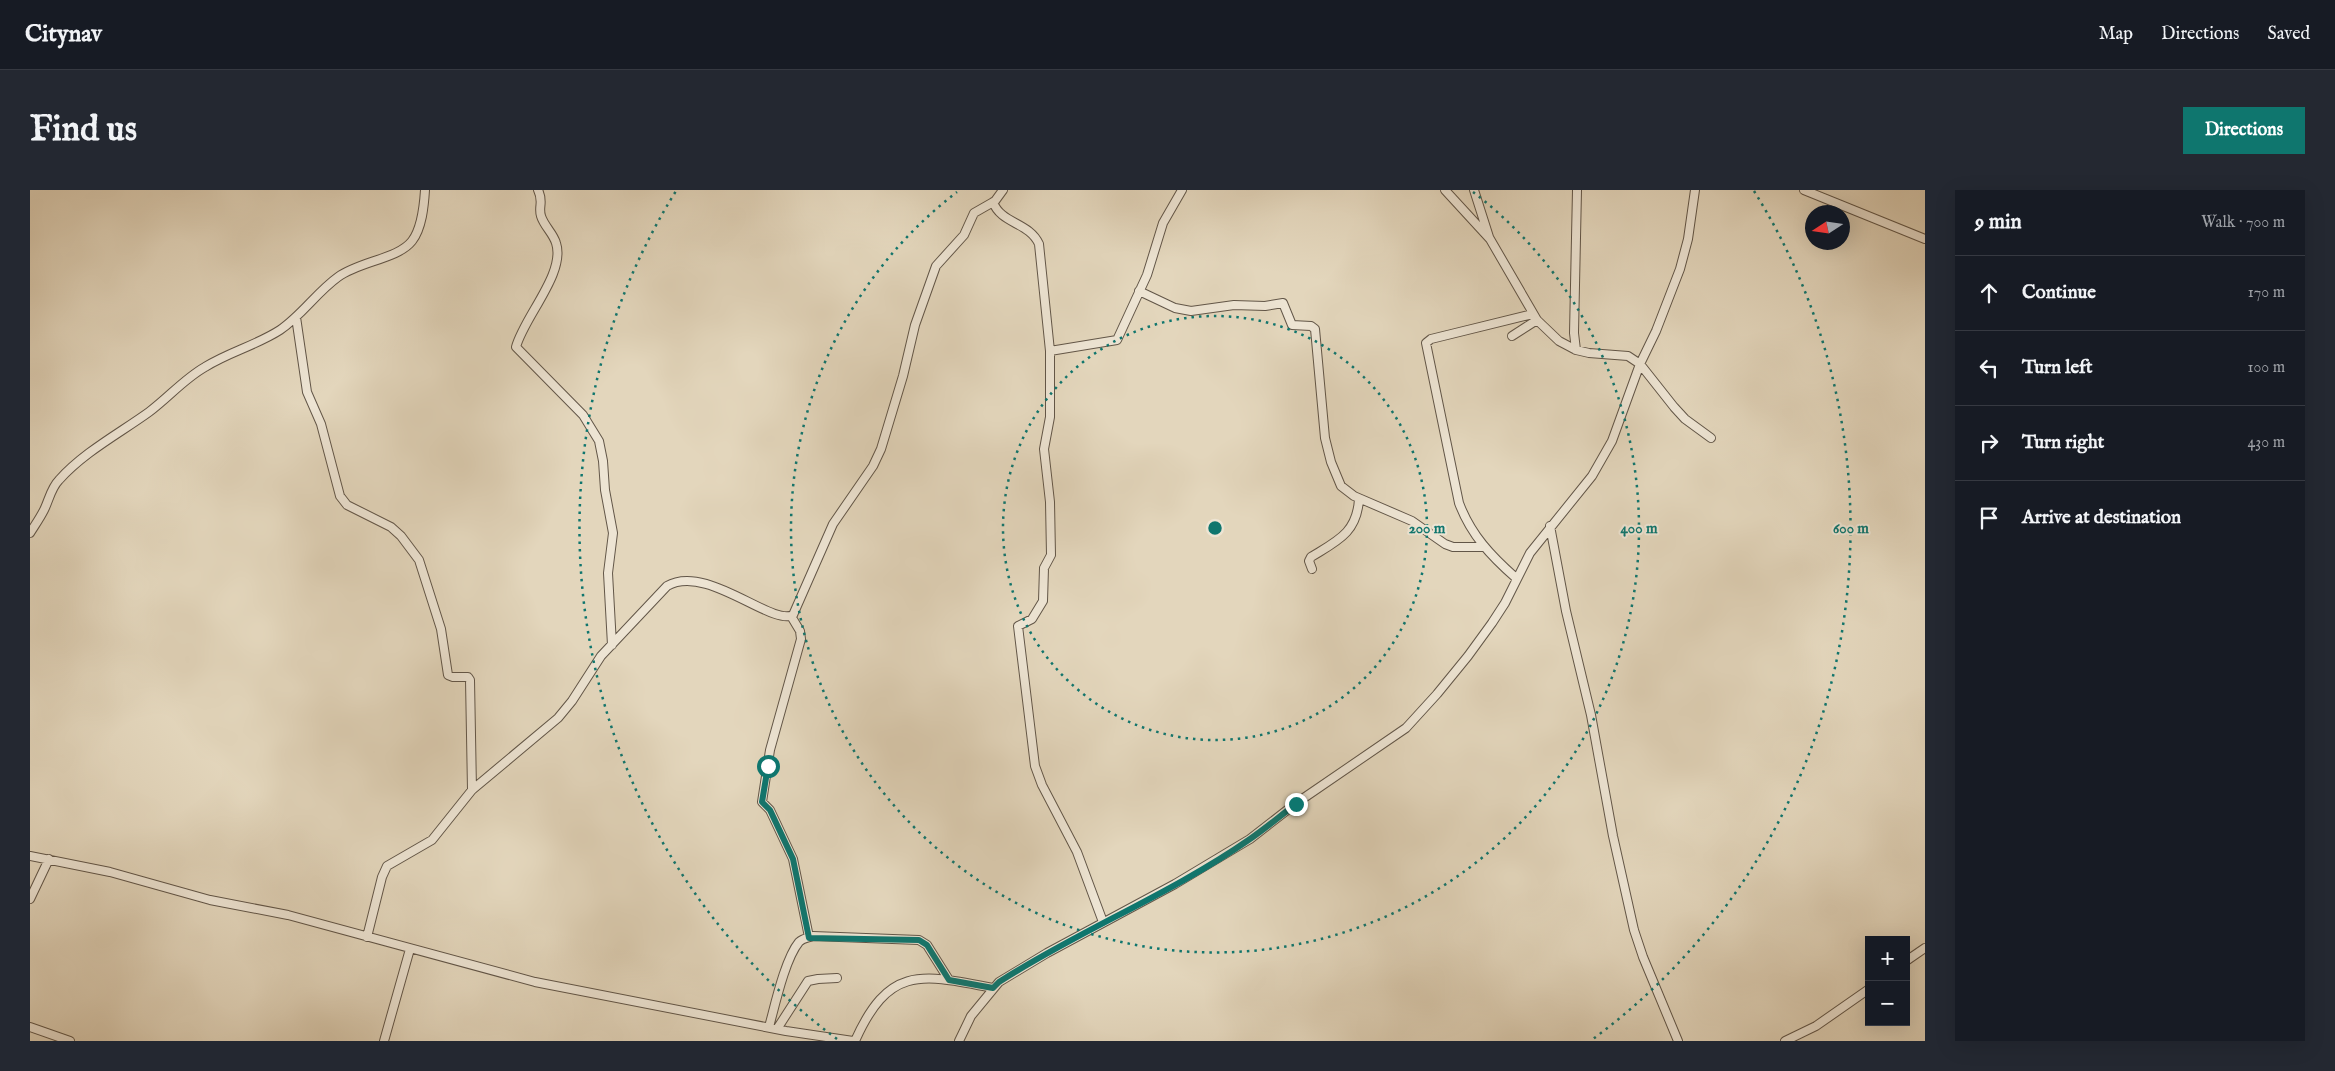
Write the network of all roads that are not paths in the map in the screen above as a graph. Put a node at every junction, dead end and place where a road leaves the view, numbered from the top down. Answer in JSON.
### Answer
{"nodes":[{"id":1,"x":425,"y":190,"type":"edge"},
{"id":2,"x":538,"y":190,"type":"edge"},
{"id":3,"x":1003,"y":190,"type":"edge"},
{"id":4,"x":1182,"y":190,"type":"edge"},
{"id":5,"x":1445,"y":190,"type":"edge"},
{"id":6,"x":1474,"y":190,"type":"edge"},
{"id":7,"x":1576,"y":190,"type":"edge"},
{"id":8,"x":1695,"y":190,"type":"edge"},
{"id":9,"x":1804,"y":190,"type":"edge"},
{"id":10,"x":993,"y":202,"type":"junction"},
{"id":11,"x":1490,"y":239,"type":"junction"},
{"id":12,"x":1925,"y":239,"type":"edge"},
{"id":13,"x":1139,"y":291,"type":"junction"},
{"id":14,"x":296,"y":317,"type":"junction"},
{"id":15,"x":1535,"y":317,"type":"junction"},
{"id":16,"x":1512,"y":336,"type":"dead end"},
{"id":17,"x":1050,"y":350,"type":"junction"},
{"id":18,"x":1576,"y":350,"type":"junction"},
{"id":19,"x":1640,"y":364,"type":"junction"},
{"id":20,"x":1711,"y":438,"type":"dead end"},
{"id":21,"x":1359,"y":499,"type":"junction"},
{"id":22,"x":1550,"y":526,"type":"junction"},
{"id":23,"x":30,"y":533,"type":"edge"},
{"id":24,"x":1483,"y":547,"type":"junction"},
{"id":25,"x":1312,"y":569,"type":"dead end"},
{"id":26,"x":1516,"y":578,"type":"junction"},
{"id":27,"x":791,"y":616,"type":"junction"},
{"id":28,"x":612,"y":645,"type":"junction"},
{"id":29,"x":472,"y":790,"type":"junction"},
{"id":30,"x":30,"y":856,"type":"edge"},
{"id":31,"x":49,"y":859,"type":"junction"},
{"id":32,"x":30,"y":899,"type":"edge"},
{"id":33,"x":1103,"y":922,"type":"junction"},
{"id":34,"x":367,"y":937,"type":"junction"},
{"id":35,"x":809,"y":938,"type":"junction"},
{"id":36,"x":1925,"y":948,"type":"edge"},
{"id":37,"x":410,"y":949,"type":"junction"},
{"id":38,"x":1910,"y":958,"type":"edge"},
{"id":39,"x":837,"y":978,"type":"dead end"},
{"id":40,"x":949,"y":980,"type":"junction"},
{"id":41,"x":993,"y":988,"type":"junction"},
{"id":42,"x":1865,"y":992,"type":"edge"},
{"id":43,"x":30,"y":1027,"type":"edge"},
{"id":44,"x":773,"y":1028,"type":"junction"},
{"id":45,"x":70,"y":1041,"type":"edge"},
{"id":46,"x":384,"y":1041,"type":"edge"},
{"id":47,"x":854,"y":1041,"type":"edge"},
{"id":48,"x":959,"y":1041,"type":"edge"},
{"id":49,"x":1678,"y":1041,"type":"edge"},
{"id":50,"x":1785,"y":1041,"type":"edge"}],
"edges":[{"from":1,"to":14,"type":"street"},
{"from":2,"to":28,"type":"street"},
{"from":3,"to":10,"type":"street"},
{"from":4,"to":13,"type":"street"},
{"from":5,"to":11,"type":"street"},
{"from":6,"to":11,"type":"street"},
{"from":7,"to":18,"type":"street"},
{"from":8,"to":19,"type":"street"},
{"from":9,"to":12,"type":"street"},
{"from":10,"to":17,"type":"street"},
{"from":10,"to":27,"type":"street"},
{"from":11,"to":15,"type":"street"},
{"from":13,"to":17,"type":"street"},
{"from":13,"to":21,"type":"street"},
{"from":14,"to":23,"type":"street"},
{"from":14,"to":29,"type":"street"},
{"from":15,"to":16,"type":"street"},
{"from":15,"to":18,"type":"street"},
{"from":15,"to":24,"type":"street"},
{"from":17,"to":33,"type":"street"},
{"from":18,"to":19,"type":"street"},
{"from":19,"to":20,"type":"street"},
{"from":19,"to":22,"type":"street"},
{"from":21,"to":24,"type":"street"},
{"from":21,"to":25,"type":"street"},
{"from":22,"to":26,"type":"street"},
{"from":22,"to":49,"type":"street"},
{"from":24,"to":26,"type":"street"},
{"from":26,"to":33,"type":"street"},
{"from":27,"to":28,"type":"street"},
{"from":27,"to":35,"type":"street"},
{"from":28,"to":29,"type":"street"},
{"from":29,"to":34,"type":"street"},
{"from":30,"to":31,"type":"street"},
{"from":31,"to":32,"type":"street"},
{"from":31,"to":34,"type":"street"},
{"from":33,"to":41,"type":"street"},
{"from":34,"to":37,"type":"street"},
{"from":35,"to":40,"type":"street"},
{"from":35,"to":44,"type":"street"},
{"from":36,"to":38,"type":"street"},
{"from":37,"to":44,"type":"street"},
{"from":37,"to":46,"type":"street"},
{"from":39,"to":44,"type":"street"},
{"from":40,"to":41,"type":"street"},
{"from":40,"to":47,"type":"street"},
{"from":41,"to":48,"type":"street"},
{"from":42,"to":50,"type":"street"},
{"from":43,"to":45,"type":"street"},
{"from":44,"to":47,"type":"street"}]}
